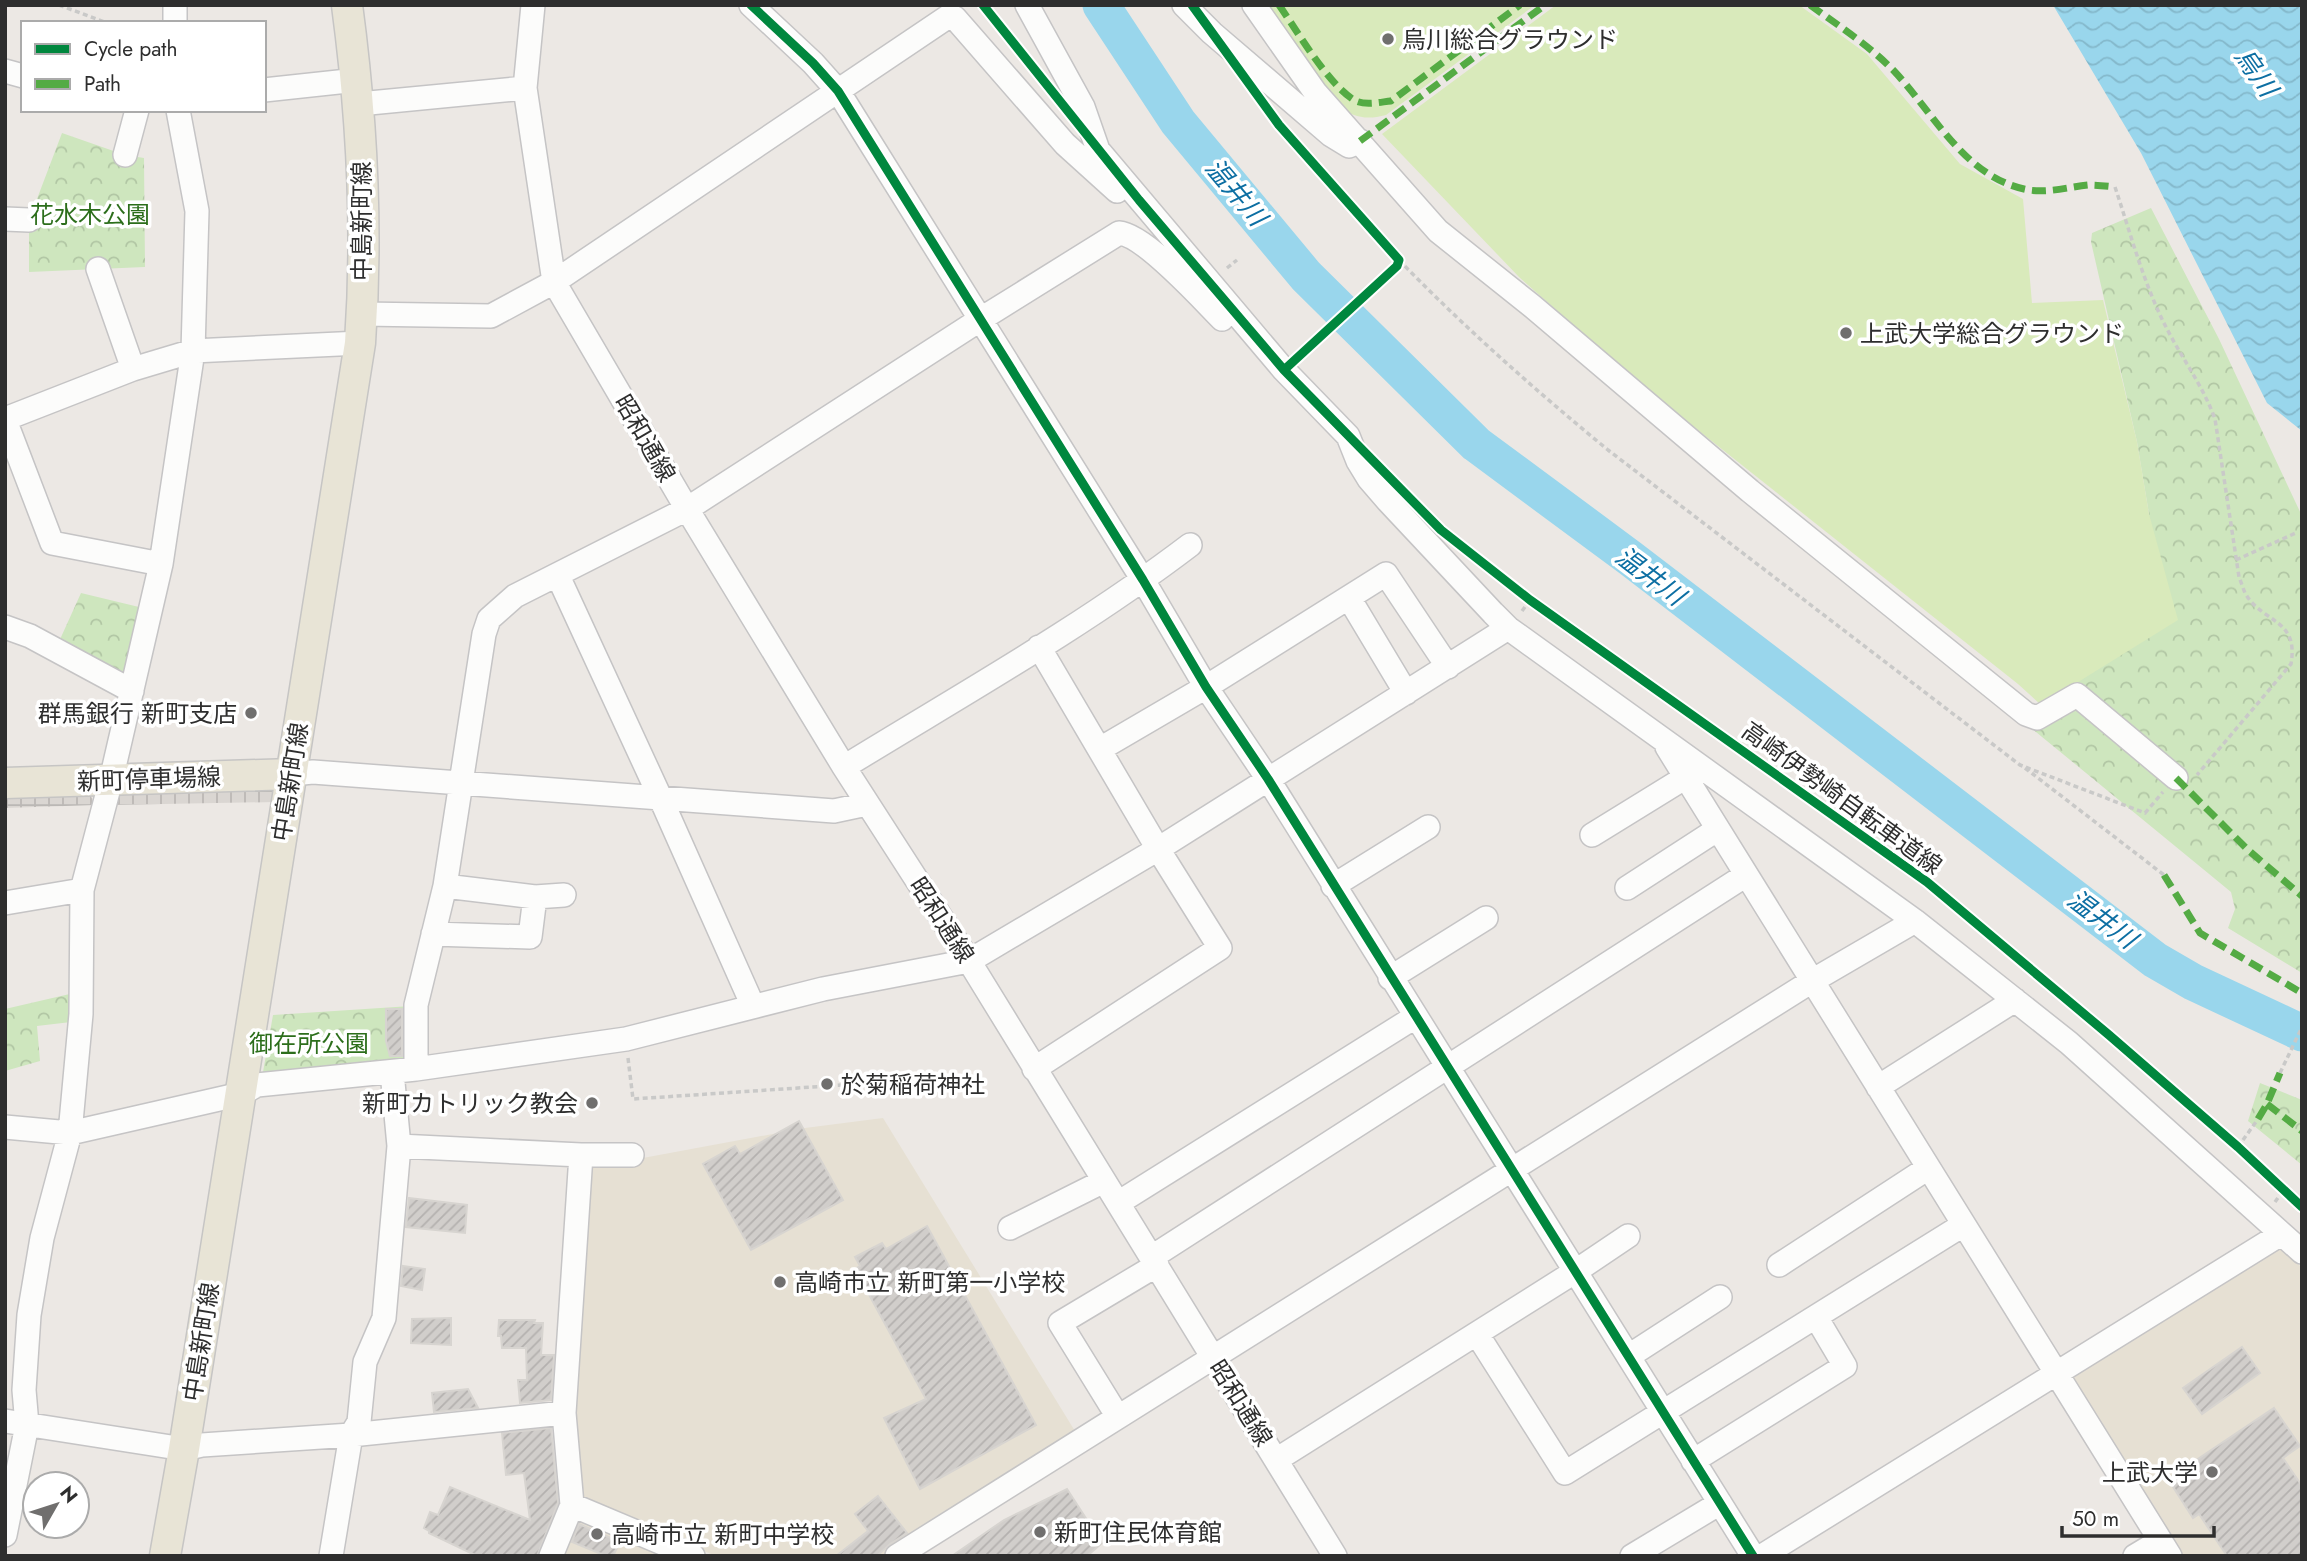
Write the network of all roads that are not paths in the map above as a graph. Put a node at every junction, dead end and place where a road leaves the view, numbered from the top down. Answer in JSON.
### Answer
{"nodes":[{"id":1,"x":347,"y":5,"type":"edge"},
{"id":2,"x":533,"y":5,"type":"edge"},
{"id":3,"x":751,"y":5,"type":"edge"},
{"id":4,"x":1027,"y":5,"type":"edge"},
{"id":5,"x":1184,"y":5,"type":"edge"},
{"id":6,"x":1254,"y":5,"type":"edge"},
{"id":7,"x":525,"y":89,"type":"junction"},
{"id":8,"x":266,"y":90,"type":"edge"},
{"id":9,"x":838,"y":91,"type":"junction"},
{"id":10,"x":358,"y":92,"type":"junction"},
{"id":11,"x":136,"y":112,"type":"edge"},
{"id":12,"x":178,"y":112,"type":"edge"},
{"id":13,"x":1360,"y":141,"type":"junction"},
{"id":14,"x":125,"y":155,"type":"dead end"},
{"id":15,"x":1139,"y":200,"type":"junction"},
{"id":16,"x":5,"y":219,"type":"edge"},
{"id":17,"x":29,"y":220,"type":"dead end"},
{"id":18,"x":98,"y":269,"type":"dead end"},
{"id":19,"x":554,"y":282,"type":"junction"},
{"id":20,"x":981,"y":319,"type":"junction"},
{"id":21,"x":361,"y":328,"type":"junction"},
{"id":22,"x":1259,"y":342,"type":"junction"},
{"id":23,"x":193,"y":351,"type":"junction"},
{"id":24,"x":133,"y":369,"type":"junction"},
{"id":25,"x":5,"y":419,"type":"edge"},
{"id":26,"x":687,"y":509,"type":"junction"},
{"id":27,"x":1190,"y":545,"type":"dead end"},
{"id":28,"x":161,"y":565,"type":"junction"},
{"id":29,"x":558,"y":576,"type":"junction"},
{"id":30,"x":1143,"y":580,"type":"junction"},
{"id":31,"x":1349,"y":598,"type":"junction"},
{"id":32,"x":1500,"y":620,"type":"junction"},
{"id":33,"x":5,"y":627,"type":"edge"},
{"id":34,"x":1039,"y":648,"type":"junction"},
{"id":35,"x":1448,"y":667,"type":"junction"},
{"id":36,"x":1206,"y":687,"type":"junction"},
{"id":37,"x":131,"y":691,"type":"junction"},
{"id":38,"x":1406,"y":693,"type":"junction"},
{"id":39,"x":1660,"y":736,"type":"junction"},
{"id":40,"x":1100,"y":750,"type":"junction"},
{"id":41,"x":844,"y":766,"type":"junction"},
{"id":42,"x":292,"y":774,"type":"junction"},
{"id":43,"x":1686,"y":777,"type":"junction"},
{"id":44,"x":2176,"y":778,"type":"road end"},
{"id":45,"x":1268,"y":779,"type":"junction"},
{"id":46,"x":111,"y":780,"type":"junction"},
{"id":47,"x":5,"y":783,"type":"edge"},
{"id":48,"x":461,"y":783,"type":"junction"},
{"id":49,"x":660,"y":797,"type":"junction"},
{"id":50,"x":867,"y":804,"type":"junction"},
{"id":51,"x":1428,"y":827,"type":"dead end"},
{"id":52,"x":1718,"y":829,"type":"junction"},
{"id":53,"x":1592,"y":835,"type":"dead end"},
{"id":54,"x":1158,"y":849,"type":"junction"},
{"id":55,"x":1746,"y":875,"type":"junction"},
{"id":56,"x":445,"y":886,"type":"junction"},
{"id":57,"x":1334,"y":886,"type":"junction"},
{"id":58,"x":1627,"y":887,"type":"dead end"},
{"id":59,"x":82,"y":890,"type":"junction"},
{"id":60,"x":564,"y":895,"type":"dead end"},
{"id":61,"x":535,"y":897,"type":"junction"},
{"id":62,"x":5,"y":903,"type":"edge"},
{"id":63,"x":1486,"y":918,"type":"dead end"},
{"id":64,"x":1915,"y":920,"type":"junction"},
{"id":65,"x":433,"y":934,"type":"junction"},
{"id":66,"x":969,"y":961,"type":"junction"},
{"id":67,"x":1391,"y":978,"type":"junction"},
{"id":68,"x":1812,"y":981,"type":"junction"},
{"id":69,"x":2015,"y":1000,"type":"junction"},
{"id":70,"x":752,"y":1006,"type":"junction"},
{"id":71,"x":1415,"y":1017,"type":"junction"},
{"id":72,"x":1447,"y":1067,"type":"junction"},
{"id":73,"x":416,"y":1069,"type":"junction"},
{"id":74,"x":1034,"y":1069,"type":"junction"},
{"id":75,"x":392,"y":1072,"type":"junction"},
{"id":76,"x":1878,"y":1087,"type":"junction"},
{"id":77,"x":241,"y":1094,"type":"junction"},
{"id":78,"x":5,"y":1127,"type":"edge"},
{"id":79,"x":71,"y":1133,"type":"junction"},
{"id":80,"x":399,"y":1146,"type":"junction"},
{"id":81,"x":580,"y":1155,"type":"junction"},
{"id":82,"x":632,"y":1155,"type":"dead end"},
{"id":83,"x":1512,"y":1168,"type":"junction"},
{"id":84,"x":1928,"y":1168,"type":"junction"},
{"id":85,"x":1104,"y":1181,"type":"junction"},
{"id":86,"x":1118,"y":1203,"type":"junction"},
{"id":87,"x":1963,"y":1224,"type":"junction"},
{"id":88,"x":1010,"y":1228,"type":"dead end"},
{"id":89,"x":2281,"y":1234,"type":"junction"},
{"id":90,"x":1628,"y":1237,"type":"dead end"},
{"id":91,"x":2302,"y":1252,"type":"edge"},
{"id":92,"x":1154,"y":1261,"type":"junction"},
{"id":93,"x":1779,"y":1265,"type":"dead end"},
{"id":94,"x":1576,"y":1271,"type":"junction"},
{"id":95,"x":1720,"y":1297,"type":"dead end"},
{"id":96,"x":1816,"y":1317,"type":"junction"},
{"id":97,"x":1477,"y":1334,"type":"junction"},
{"id":98,"x":1629,"y":1356,"type":"junction"},
{"id":99,"x":1213,"y":1357,"type":"junction"},
{"id":100,"x":2057,"y":1374,"type":"junction"},
{"id":101,"x":1663,"y":1411,"type":"junction"},
{"id":102,"x":564,"y":1413,"type":"junction"},
{"id":103,"x":1118,"y":1417,"type":"junction"},
{"id":104,"x":16,"y":1423,"type":"edge"},
{"id":105,"x":351,"y":1435,"type":"junction"},
{"id":106,"x":184,"y":1449,"type":"junction"},
{"id":107,"x":1276,"y":1460,"type":"junction"},
{"id":108,"x":1693,"y":1461,"type":"junction"},
{"id":109,"x":1720,"y":1503,"type":"junction"},
{"id":110,"x":572,"y":1506,"type":"junction"},
{"id":111,"x":5,"y":1535,"type":"edge"},
{"id":112,"x":2165,"y":1548,"type":"edge"},
{"id":113,"x":911,"y":1552,"type":"edge"},
{"id":114,"x":165,"y":1556,"type":"edge"},
{"id":115,"x":331,"y":1556,"type":"edge"},
{"id":116,"x":551,"y":1556,"type":"edge"},
{"id":117,"x":694,"y":1556,"type":"edge"},
{"id":118,"x":1335,"y":1556,"type":"edge"},
{"id":119,"x":1632,"y":1556,"type":"edge"},
{"id":120,"x":1752,"y":1556,"type":"edge"},
{"id":121,"x":1762,"y":1556,"type":"edge"},
{"id":122,"x":2135,"y":1556,"type":"edge"}],
"edges":[{"from":1,"to":10,"type":"main road","name":"中島新町線"},
{"from":2,"to":7,"type":"street"},
{"from":3,"to":9,"type":"street"},
{"from":4,"to":15,"type":"street"},
{"from":5,"to":13,"type":"street"},
{"from":6,"to":13,"type":"street"},
{"from":7,"to":10,"type":"street"},
{"from":7,"to":19,"type":"street"},
{"from":8,"to":10,"type":"street"},
{"from":9,"to":15,"type":"street"},
{"from":9,"to":19,"type":"street"},
{"from":9,"to":20,"type":"street"},
{"from":10,"to":21,"type":"main road","name":"中島新町線"},
{"from":11,"to":14,"type":"street"},
{"from":12,"to":23,"type":"street"},
{"from":13,"to":44,"type":"street"},
{"from":15,"to":22,"type":"street"},
{"from":16,"to":17,"type":"street"},
{"from":18,"to":24,"type":"street"},
{"from":19,"to":21,"type":"street"},
{"from":19,"to":26,"type":"street","name":"昭和通線"},
{"from":20,"to":22,"type":"street"},
{"from":20,"to":26,"type":"street"},
{"from":20,"to":30,"type":"street"},
{"from":21,"to":23,"type":"street"},
{"from":21,"to":42,"type":"main road","name":"中島新町線"},
{"from":22,"to":32,"type":"street"},
{"from":23,"to":24,"type":"street"},
{"from":23,"to":28,"type":"street"},
{"from":24,"to":25,"type":"street"},
{"from":25,"to":28,"type":"street"},
{"from":26,"to":29,"type":"street"},
{"from":26,"to":41,"type":"street","name":"昭和通線"},
{"from":27,"to":30,"type":"street"},
{"from":28,"to":37,"type":"street"},
{"from":29,"to":48,"type":"street"},
{"from":29,"to":49,"type":"street"},
{"from":30,"to":34,"type":"street"},
{"from":30,"to":36,"type":"street"},
{"from":31,"to":35,"type":"street"},
{"from":31,"to":36,"type":"street"},
{"from":31,"to":38,"type":"street"},
{"from":32,"to":35,"type":"street"},
{"from":32,"to":39,"type":"street"},
{"from":33,"to":37,"type":"street"},
{"from":34,"to":40,"type":"street"},
{"from":34,"to":41,"type":"street"},
{"from":35,"to":38,"type":"street"},
{"from":36,"to":40,"type":"street"},
{"from":36,"to":45,"type":"street"},
{"from":37,"to":46,"type":"street"},
{"from":38,"to":45,"type":"street"},
{"from":39,"to":43,"type":"street"},
{"from":39,"to":64,"type":"street"},
{"from":40,"to":54,"type":"street"},
{"from":41,"to":50,"type":"street","name":"昭和通線"},
{"from":42,"to":46,"type":"main road","name":"新町停車場線"},
{"from":42,"to":48,"type":"street"},
{"from":42,"to":77,"type":"main road","name":"中島新町線"},
{"from":43,"to":52,"type":"street"},
{"from":43,"to":53,"type":"street"},
{"from":45,"to":54,"type":"street"},
{"from":45,"to":57,"type":"street"},
{"from":46,"to":47,"type":"main road","name":"新町停車場線"},
{"from":46,"to":59,"type":"street"},
{"from":48,"to":49,"type":"street"},
{"from":48,"to":56,"type":"street"},
{"from":49,"to":50,"type":"street"},
{"from":49,"to":70,"type":"street"},
{"from":50,"to":66,"type":"street","name":"昭和通線"},
{"from":51,"to":57,"type":"street"},
{"from":52,"to":55,"type":"street"},
{"from":52,"to":58,"type":"street"},
{"from":54,"to":66,"type":"street"},
{"from":54,"to":74,"type":"street"},
{"from":55,"to":68,"type":"street"},
{"from":55,"to":72,"type":"street"},
{"from":56,"to":61,"type":"street"},
{"from":56,"to":65,"type":"street"},
{"from":57,"to":67,"type":"street"},
{"from":59,"to":62,"type":"street"},
{"from":59,"to":79,"type":"street"},
{"from":60,"to":61,"type":"street"},
{"from":61,"to":65,"type":"street"},
{"from":63,"to":67,"type":"street"},
{"from":64,"to":68,"type":"street"},
{"from":64,"to":69,"type":"street"},
{"from":65,"to":73,"type":"street"},
{"from":66,"to":70,"type":"street"},
{"from":66,"to":74,"type":"street","name":"昭和通線"},
{"from":67,"to":71,"type":"street"},
{"from":68,"to":76,"type":"street"},
{"from":68,"to":83,"type":"street"},
{"from":69,"to":76,"type":"street"},
{"from":69,"to":89,"type":"street"},
{"from":70,"to":73,"type":"street"},
{"from":71,"to":72,"type":"street"},
{"from":71,"to":86,"type":"street"},
{"from":72,"to":83,"type":"street"},
{"from":72,"to":92,"type":"street"},
{"from":73,"to":75,"type":"street"},
{"from":74,"to":85,"type":"street","name":"昭和通線"},
{"from":75,"to":77,"type":"street"},
{"from":75,"to":80,"type":"street"},
{"from":76,"to":84,"type":"street"},
{"from":77,"to":79,"type":"street"},
{"from":77,"to":106,"type":"main road","name":"中島新町線"},
{"from":78,"to":79,"type":"street"},
{"from":79,"to":104,"type":"street"},
{"from":80,"to":81,"type":"street"},
{"from":80,"to":105,"type":"street"},
{"from":81,"to":82,"type":"street"},
{"from":81,"to":102,"type":"street"},
{"from":83,"to":94,"type":"street"},
{"from":83,"to":99,"type":"street"},
{"from":84,"to":87,"type":"street"},
{"from":84,"to":93,"type":"street"},
{"from":85,"to":86,"type":"street","name":"昭和通線"},
{"from":85,"to":88,"type":"street"},
{"from":86,"to":92,"type":"street","name":"昭和通線"},
{"from":87,"to":96,"type":"street"},
{"from":87,"to":100,"type":"street"},
{"from":89,"to":91,"type":"street"},
{"from":89,"to":100,"type":"street"},
{"from":90,"to":94,"type":"street"},
{"from":92,"to":99,"type":"street","name":"昭和通線"},
{"from":92,"to":103,"type":"street"},
{"from":94,"to":97,"type":"street"},
{"from":94,"to":98,"type":"street"},
{"from":95,"to":98,"type":"street"},
{"from":96,"to":101,"type":"street"},
{"from":96,"to":108,"type":"street"},
{"from":97,"to":101,"type":"street"},
{"from":97,"to":107,"type":"street"},
{"from":98,"to":101,"type":"street"},
{"from":99,"to":103,"type":"street"},
{"from":99,"to":107,"type":"street","name":"昭和通線"},
{"from":100,"to":112,"type":"street"},
{"from":100,"to":121,"type":"street"},
{"from":101,"to":108,"type":"street"},
{"from":102,"to":105,"type":"street"},
{"from":102,"to":110,"type":"street"},
{"from":103,"to":113,"type":"street"},
{"from":104,"to":106,"type":"street"},
{"from":104,"to":111,"type":"street"},
{"from":105,"to":106,"type":"street"},
{"from":105,"to":115,"type":"street"},
{"from":106,"to":114,"type":"main road","name":"中島新町線"},
{"from":107,"to":118,"type":"street","name":"昭和通線"},
{"from":108,"to":109,"type":"street"},
{"from":109,"to":119,"type":"street"},
{"from":109,"to":120,"type":"street"},
{"from":110,"to":116,"type":"street"},
{"from":110,"to":117,"type":"street"},
{"from":112,"to":122,"type":"street"}]}
